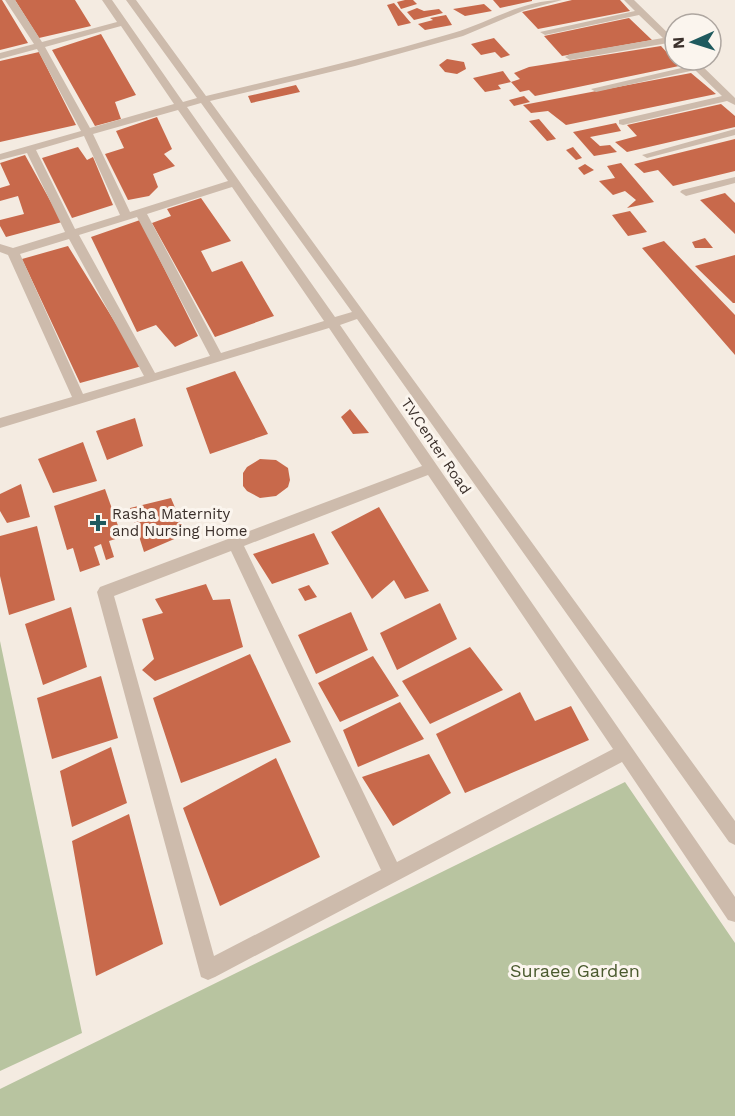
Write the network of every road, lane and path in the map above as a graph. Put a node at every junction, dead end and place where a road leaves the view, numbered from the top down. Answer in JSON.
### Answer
{"nodes":[{"id":1,"x":10,"y":0,"type":"edge"},
{"id":2,"x":106,"y":0,"type":"edge"},
{"id":3,"x":131,"y":0,"type":"edge"},
{"id":4,"x":557,"y":0,"type":"edge"},
{"id":5,"x":629,"y":0,"type":"edge"},
{"id":6,"x":641,"y":12,"type":"junction"},
{"id":7,"x":123,"y":23,"type":"junction"},
{"id":8,"x":545,"y":32,"type":"dead end"},
{"id":9,"x":663,"y":34,"type":"edge"},
{"id":10,"x":663,"y":44,"type":"edge"},
{"id":11,"x":41,"y":45,"type":"junction"},
{"id":12,"x":0,"y":56,"type":"edge"},
{"id":13,"x":570,"y":57,"type":"dead end"},
{"id":14,"x":663,"y":72,"type":"edge"},
{"id":15,"x":702,"y":72,"type":"edge"},
{"id":16,"x":596,"y":89,"type":"dead end"},
{"id":17,"x":204,"y":99,"type":"junction"},
{"id":18,"x":732,"y":101,"type":"edge"},
{"id":19,"x":181,"y":107,"type":"junction"},
{"id":20,"x":623,"y":122,"type":"dead end"},
{"id":21,"x":735,"y":132,"type":"edge"},
{"id":22,"x":89,"y":133,"type":"junction"},
{"id":23,"x":30,"y":148,"type":"junction"},
{"id":24,"x":647,"y":155,"type":"dead end"},
{"id":25,"x":0,"y":157,"type":"edge"},
{"id":26,"x":735,"y":180,"type":"edge"},
{"id":27,"x":234,"y":183,"type":"junction"},
{"id":28,"x":686,"y":192,"type":"dead end"},
{"id":29,"x":141,"y":213,"type":"junction"},
{"id":30,"x":126,"y":215,"type":"junction"},
{"id":31,"x":72,"y":234,"type":"junction"},
{"id":32,"x":6,"y":250,"type":"edge"},
{"id":33,"x":360,"y":314,"type":"junction"},
{"id":34,"x":332,"y":323,"type":"junction"},
{"id":35,"x":217,"y":358,"type":"junction"},
{"id":36,"x":152,"y":379,"type":"junction"},
{"id":37,"x":79,"y":399,"type":"junction"},
{"id":38,"x":0,"y":423,"type":"edge"},
{"id":39,"x":432,"y":468,"type":"junction"},
{"id":40,"x":235,"y":543,"type":"junction"},
{"id":41,"x":626,"y":752,"type":"junction"},
{"id":42,"x":735,"y":836,"type":"edge"},
{"id":43,"x":393,"y":874,"type":"junction"},
{"id":44,"x":735,"y":913,"type":"edge"}],
"edges":[{"from":1,"to":11,"type":"street"},
{"from":2,"to":7,"type":"street","name":"T.V.Center Road"},
{"from":3,"to":17,"type":"street","name":"T.V.Center Road"},
{"from":4,"to":17,"type":"street"},
{"from":5,"to":6,"type":"street"},
{"from":6,"to":8,"type":"street"},
{"from":6,"to":9,"type":"street"},
{"from":7,"to":11,"type":"street"},
{"from":7,"to":19,"type":"street","name":"T.V.Center Road"},
{"from":10,"to":13,"type":"street"},
{"from":11,"to":12,"type":"street"},
{"from":11,"to":22,"type":"street"},
{"from":14,"to":16,"type":"street"},
{"from":15,"to":18,"type":"street"},
{"from":17,"to":19,"type":"street"},
{"from":17,"to":33,"type":"street","name":"T.V.Center Road"},
{"from":18,"to":20,"type":"street"},
{"from":19,"to":22,"type":"street"},
{"from":19,"to":27,"type":"street","name":"T.V.Center Road"},
{"from":21,"to":24,"type":"street"},
{"from":22,"to":23,"type":"street"},
{"from":22,"to":30,"type":"street"},
{"from":23,"to":25,"type":"street"},
{"from":23,"to":31,"type":"street"},
{"from":26,"to":28,"type":"street"},
{"from":27,"to":29,"type":"street"},
{"from":27,"to":34,"type":"street","name":"T.V.Center Road"},
{"from":29,"to":30,"type":"street"},
{"from":29,"to":35,"type":"street"},
{"from":30,"to":31,"type":"street"},
{"from":31,"to":32,"type":"street"},
{"from":31,"to":36,"type":"street"},
{"from":32,"to":37,"type":"street"},
{"from":33,"to":34,"type":"street"},
{"from":33,"to":42,"type":"street","name":"T.V.Center Road"},
{"from":34,"to":35,"type":"street"},
{"from":34,"to":39,"type":"street","name":"T.V.Center Road"},
{"from":35,"to":36,"type":"street"},
{"from":36,"to":37,"type":"street"},
{"from":37,"to":38,"type":"street"},
{"from":39,"to":40,"type":"street"},
{"from":39,"to":41,"type":"street","name":"T.V.Center Road"},
{"from":40,"to":43,"type":"street"},
{"from":40,"to":43,"type":"street"},
{"from":41,"to":43,"type":"street"},
{"from":41,"to":44,"type":"street","name":"T.V.Center Road"}]}
